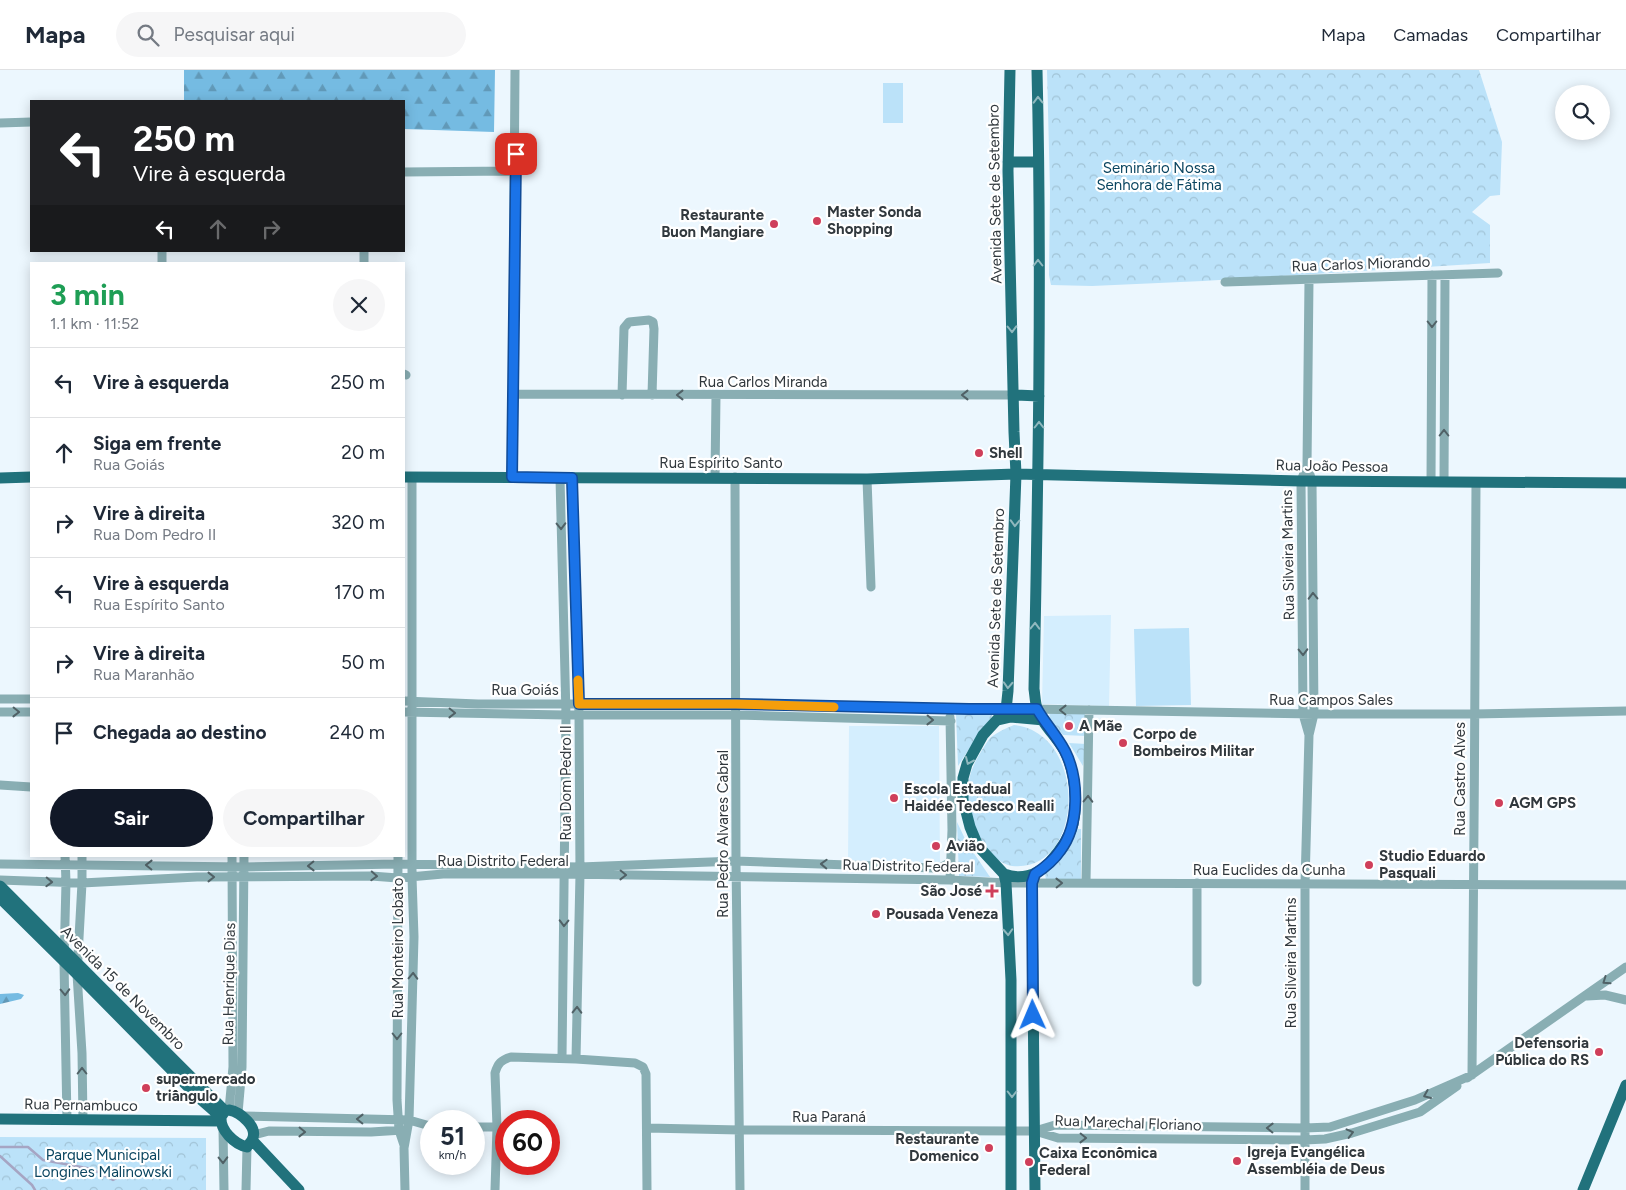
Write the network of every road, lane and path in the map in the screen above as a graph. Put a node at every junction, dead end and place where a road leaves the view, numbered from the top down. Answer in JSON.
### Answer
{"nodes":[{"id":1,"x":515,"y":70,"type":"edge"},
{"id":2,"x":1010,"y":70,"type":"edge"},
{"id":3,"x":1037,"y":70,"type":"edge"},
{"id":4,"x":30,"y":122,"type":"edge"},
{"id":5,"x":0,"y":123,"type":"edge"},
{"id":6,"x":1008,"y":162,"type":"junction"},
{"id":7,"x":1038,"y":162,"type":"junction"},
{"id":8,"x":516,"y":171,"type":"junction"},
{"id":9,"x":405,"y":172,"type":"edge"},
{"id":10,"x":1498,"y":273,"type":"dead end"},
{"id":11,"x":1432,"y":275,"type":"junction"},
{"id":12,"x":1445,"y":275,"type":"junction"},
{"id":13,"x":1309,"y":280,"type":"junction"},
{"id":14,"x":1224,"y":282,"type":"dead end"},
{"id":15,"x":512,"y":394,"type":"junction"},
{"id":16,"x":622,"y":395,"type":"junction"},
{"id":17,"x":652,"y":395,"type":"junction"},
{"id":18,"x":716,"y":396,"type":"junction"},
{"id":19,"x":1013,"y":396,"type":"junction"},
{"id":20,"x":1039,"y":396,"type":"junction"},
{"id":21,"x":1016,"y":474,"type":"junction"},
{"id":22,"x":1038,"y":474,"type":"junction"},
{"id":23,"x":30,"y":477,"type":"edge"},
{"id":24,"x":408,"y":477,"type":"edge"},
{"id":25,"x":512,"y":477,"type":"junction"},
{"id":26,"x":715,"y":477,"type":"junction"},
{"id":27,"x":735,"y":477,"type":"junction"},
{"id":28,"x":0,"y":478,"type":"edge"},
{"id":29,"x":560,"y":478,"type":"junction"},
{"id":30,"x":572,"y":478,"type":"junction"},
{"id":31,"x":867,"y":479,"type":"junction"},
{"id":32,"x":1306,"y":481,"type":"junction"},
{"id":33,"x":1431,"y":482,"type":"junction"},
{"id":34,"x":1444,"y":482,"type":"junction"},
{"id":35,"x":1476,"y":483,"type":"junction"},
{"id":36,"x":1626,"y":483,"type":"edge"},
{"id":37,"x":871,"y":588,"type":"dead end"},
{"id":38,"x":1314,"y":621,"type":"junction"},
{"id":39,"x":1302,"y":622,"type":"junction"},
{"id":40,"x":0,"y":699,"type":"edge"},
{"id":41,"x":30,"y":700,"type":"edge"},
{"id":42,"x":408,"y":701,"type":"edge"},
{"id":43,"x":565,"y":704,"type":"junction"},
{"id":44,"x":579,"y":704,"type":"junction"},
{"id":45,"x":736,"y":704,"type":"junction"},
{"id":46,"x":846,"y":707,"type":"junction"},
{"id":47,"x":478,"y":709,"type":"junction"},
{"id":48,"x":950,"y":709,"type":"junction"},
{"id":49,"x":1037,"y":709,"type":"junction"},
{"id":50,"x":649,"y":710,"type":"junction"},
{"id":51,"x":1006,"y":710,"type":"junction"},
{"id":52,"x":1089,"y":710,"type":"junction"},
{"id":53,"x":1626,"y":711,"type":"edge"},
{"id":54,"x":0,"y":712,"type":"edge"},
{"id":55,"x":30,"y":712,"type":"edge"},
{"id":56,"x":408,"y":712,"type":"edge"},
{"id":57,"x":579,"y":714,"type":"junction"},
{"id":58,"x":1303,"y":714,"type":"junction"},
{"id":59,"x":1314,"y":714,"type":"junction"},
{"id":60,"x":1474,"y":714,"type":"junction"},
{"id":61,"x":566,"y":715,"type":"junction"},
{"id":62,"x":736,"y":715,"type":"junction"},
{"id":63,"x":846,"y":718,"type":"junction"},
{"id":64,"x":951,"y":720,"type":"junction"},
{"id":65,"x":998,"y":720,"type":"junction"},
{"id":66,"x":1044,"y":720,"type":"junction"},
{"id":67,"x":1310,"y":735,"type":"junction"},
{"id":68,"x":952,"y":759,"type":"junction"},
{"id":69,"x":1088,"y":764,"type":"junction"},
{"id":70,"x":0,"y":785,"type":"edge"},
{"id":71,"x":30,"y":787,"type":"edge"},
{"id":72,"x":1075,"y":788,"type":"junction"},
{"id":73,"x":963,"y":795,"type":"junction"},
{"id":74,"x":1074,"y":811,"type":"junction"},
{"id":75,"x":952,"y":830,"type":"junction"},
{"id":76,"x":1087,"y":831,"type":"junction"},
{"id":77,"x":232,"y":857,"type":"edge"},
{"id":78,"x":244,"y":857,"type":"edge"},
{"id":79,"x":65,"y":860,"type":"edge"},
{"id":80,"x":82,"y":860,"type":"edge"},
{"id":81,"x":398,"y":860,"type":"edge"},
{"id":82,"x":736,"y":861,"type":"junction"},
{"id":83,"x":0,"y":864,"type":"edge"},
{"id":84,"x":946,"y":864,"type":"junction"},
{"id":85,"x":412,"y":865,"type":"junction"},
{"id":86,"x":232,"y":867,"type":"junction"},
{"id":87,"x":565,"y":871,"type":"junction"},
{"id":88,"x":580,"y":871,"type":"junction"},
{"id":89,"x":244,"y":872,"type":"junction"},
{"id":90,"x":736,"y":876,"type":"junction"},
{"id":91,"x":231,"y":877,"type":"junction"},
{"id":92,"x":412,"y":877,"type":"junction"},
{"id":93,"x":398,"y":878,"type":"junction"},
{"id":94,"x":1005,"y":878,"type":"junction"},
{"id":95,"x":1033,"y":879,"type":"junction"},
{"id":96,"x":0,"y":880,"type":"edge"},
{"id":97,"x":950,"y":880,"type":"junction"},
{"id":98,"x":66,"y":882,"type":"junction"},
{"id":99,"x":82,"y":882,"type":"junction"},
{"id":100,"x":1086,"y":882,"type":"junction"},
{"id":101,"x":1197,"y":883,"type":"junction"},
{"id":102,"x":1304,"y":884,"type":"junction"},
{"id":103,"x":1475,"y":884,"type":"junction"},
{"id":104,"x":1626,"y":884,"type":"edge"},
{"id":105,"x":0,"y":886,"type":"edge"},
{"id":106,"x":0,"y":898,"type":"edge"},
{"id":107,"x":64,"y":956,"type":"junction"},
{"id":108,"x":1626,"y":967,"type":"edge"},
{"id":109,"x":77,"y":968,"type":"junction"},
{"id":110,"x":1032,"y":976,"type":"junction"},
{"id":111,"x":1011,"y":980,"type":"junction"},
{"id":112,"x":1197,"y":982,"type":"dead end"},
{"id":113,"x":1587,"y":996,"type":"junction"},
{"id":114,"x":1626,"y":1000,"type":"edge"},
{"id":115,"x":82,"y":1053,"type":"junction"},
{"id":116,"x":66,"y":1054,"type":"junction"},
{"id":117,"x":562,"y":1058,"type":"junction"},
{"id":118,"x":576,"y":1059,"type":"junction"},
{"id":119,"x":1472,"y":1075,"type":"junction"},
{"id":120,"x":1626,"y":1085,"type":"edge"},
{"id":121,"x":496,"y":1110,"type":"edge"},
{"id":122,"x":229,"y":1117,"type":"junction"},
{"id":123,"x":0,"y":1120,"type":"edge"},
{"id":124,"x":67,"y":1120,"type":"junction"},
{"id":125,"x":83,"y":1120,"type":"junction"},
{"id":126,"x":399,"y":1120,"type":"junction"},
{"id":127,"x":420,"y":1126,"type":"edge"},
{"id":128,"x":406,"y":1127,"type":"junction"},
{"id":129,"x":647,"y":1128,"type":"junction"},
{"id":130,"x":1305,"y":1128,"type":"junction"},
{"id":131,"x":740,"y":1130,"type":"junction"},
{"id":132,"x":1012,"y":1131,"type":"junction"},
{"id":133,"x":1035,"y":1131,"type":"junction"},
{"id":134,"x":1305,"y":1140,"type":"junction"},
{"id":135,"x":251,"y":1141,"type":"junction"},
{"id":136,"x":495,"y":1175,"type":"edge"},
{"id":137,"x":224,"y":1190,"type":"edge"},
{"id":138,"x":246,"y":1190,"type":"edge"},
{"id":139,"x":299,"y":1190,"type":"edge"},
{"id":140,"x":405,"y":1190,"type":"edge"},
{"id":141,"x":495,"y":1190,"type":"edge"},
{"id":142,"x":647,"y":1190,"type":"edge"},
{"id":143,"x":740,"y":1190,"type":"edge"},
{"id":144,"x":1011,"y":1190,"type":"edge"},
{"id":145,"x":1035,"y":1190,"type":"edge"},
{"id":146,"x":1305,"y":1190,"type":"edge"},
{"id":147,"x":1583,"y":1190,"type":"edge"}],
"edges":[{"from":1,"to":8,"type":"street"},
{"from":2,"to":6,"type":"main road","name":"Avenida Sete de Setembro"},
{"from":7,"to":3,"type":"main road","one_way":true},
{"from":4,"to":5,"type":"street"},
{"from":6,"to":7,"type":"main road"},
{"from":6,"to":19,"type":"main road","name":"Avenida Sete de Setembro","one_way":true},
{"from":20,"to":7,"type":"main road","one_way":true},
{"from":8,"to":9,"type":"street"},
{"from":8,"to":15,"type":"street"},
{"from":10,"to":12,"type":"street","name":"Rua Carlos Miorando"},
{"from":11,"to":12,"type":"street","name":"Rua Carlos Miorando"},
{"from":11,"to":13,"type":"street","name":"Rua Carlos Miorando"},
{"from":11,"to":33,"type":"street","one_way":true},
{"from":34,"to":12,"type":"street","one_way":true},
{"from":13,"to":14,"type":"street","name":"Rua Carlos Miorando"},
{"from":13,"to":32,"type":"street","name":"Rua Silveira Martins"},
{"from":15,"to":16,"type":"street","name":"Rua Carlos Miranda"},
{"from":15,"to":25,"type":"street"},
{"from":16,"to":17,"type":"street","name":"Rua Carlos Miranda"},
{"from":16,"to":17,"type":"street"},
{"from":18,"to":17,"type":"street","name":"Rua Carlos Miranda","one_way":true},
{"from":19,"to":18,"type":"street","name":"Rua Carlos Miranda","one_way":true},
{"from":18,"to":26,"type":"street"},
{"from":19,"to":20,"type":"main road"},
{"from":19,"to":21,"type":"main road","name":"Avenida Sete de Setembro"},
{"from":22,"to":20,"type":"main road","one_way":true},
{"from":21,"to":22,"type":"main road","name":"Rua Espírito Santo"},
{"from":21,"to":31,"type":"main road","name":"Rua Espírito Santo"},
{"from":21,"to":51,"type":"main road","name":"Avenida Sete de Setembro","one_way":true},
{"from":22,"to":32,"type":"main road","name":"Rua João Pessoa"},
{"from":49,"to":22,"type":"main road","one_way":true},
{"from":23,"to":28,"type":"main road"},
{"from":24,"to":25,"type":"main road","name":"Rua Espírito Santo"},
{"from":24,"to":42,"type":"street","name":"Rua Monteiro Lobato"},
{"from":25,"to":29,"type":"main road","name":"Rua Espírito Santo"},
{"from":26,"to":27,"type":"main road","name":"Rua Espírito Santo"},
{"from":26,"to":30,"type":"main road","name":"Rua Espírito Santo"},
{"from":27,"to":31,"type":"main road","name":"Rua Espírito Santo"},
{"from":27,"to":45,"type":"street","name":"Rua Pedro Alvares Cabral"},
{"from":29,"to":30,"type":"main road","name":"Rua Espírito Santo"},
{"from":29,"to":43,"type":"street","name":"Rua Dom Pedro II","one_way":true},
{"from":30,"to":44,"type":"street","name":"Rua Dom Pedro II"},
{"from":31,"to":37,"type":"street"},
{"from":32,"to":33,"type":"main road","name":"Rua João Pessoa"},
{"from":38,"to":32,"type":"street","name":"Rua Silveira Martins","one_way":true},
{"from":32,"to":39,"type":"street","name":"Rua Silveira Martins"},
{"from":33,"to":34,"type":"main road","name":"Rua João Pessoa"},
{"from":34,"to":35,"type":"main road","name":"Rua João Pessoa"},
{"from":35,"to":36,"type":"main road","name":"Rua João Pessoa"},
{"from":35,"to":60,"type":"street","name":"Rua Castro Alves"},
{"from":38,"to":39,"type":"street"},
{"from":38,"to":59,"type":"street","name":"Rua Silveira Martins"},
{"from":39,"to":58,"type":"street","name":"Rua Silveira Martins","one_way":true},
{"from":40,"to":41,"type":"street"},
{"from":42,"to":47,"type":"street","name":"Rua Goiás"},
{"from":42,"to":56,"type":"street","name":"Rua Monteiro Lobato"},
{"from":43,"to":44,"type":"street","name":"Rua Goiás"},
{"from":43,"to":47,"type":"street","name":"Rua Goiás"},
{"from":43,"to":61,"type":"street","name":"Rua Dom Pedro II"},
{"from":44,"to":50,"type":"street","name":"Rua Goiás"},
{"from":44,"to":57,"type":"street","name":"Rua Dom Pedro II"},
{"from":45,"to":46,"type":"street","name":"Rua Goiás"},
{"from":45,"to":50,"type":"street","name":"Rua Goiás"},
{"from":45,"to":62,"type":"street","name":"Rua Pedro Alvares Cabral"},
{"from":46,"to":48,"type":"street","name":"Rua Goiás"},
{"from":46,"to":63,"type":"street"},
{"from":56,"to":47,"type":"street","name":"Rua Goiás","one_way":true},
{"from":47,"to":61,"type":"street","name":"Rua Goiás"},
{"from":48,"to":51,"type":"street","name":"Rua Goiás"},
{"from":48,"to":64,"type":"street"},
{"from":49,"to":51,"type":"street","name":"Rua Goiás"},
{"from":52,"to":49,"type":"street","name":"Rua Campos Sales","one_way":true},
{"from":49,"to":66,"type":"main road"},
{"from":50,"to":57,"type":"street","name":"Rua Goiás"},
{"from":50,"to":62,"type":"street","name":"Rua Goiás"},
{"from":51,"to":65,"type":"main road","name":"Avenida Sete de Setembro"},
{"from":52,"to":58,"type":"street","name":"Rua Campos Sales"},
{"from":52,"to":69,"type":"street"},
{"from":53,"to":60,"type":"street","name":"Rua Campos Sales"},
{"from":54,"to":55,"type":"street","one_way":true},
{"from":56,"to":85,"type":"street","name":"Rua Monteiro Lobato"},
{"from":57,"to":61,"type":"street","name":"Rua Goiás"},
{"from":57,"to":88,"type":"street","name":"Rua Dom Pedro II"},
{"from":58,"to":59,"type":"street","name":"Rua Campos Sales"},
{"from":58,"to":67,"type":"street","name":"Rua Silveira Martins"},
{"from":59,"to":60,"type":"street","name":"Rua Campos Sales"},
{"from":59,"to":67,"type":"street","name":"Rua Silveira Martins"},
{"from":60,"to":103,"type":"street","name":"Rua Castro Alves"},
{"from":61,"to":87,"type":"street","name":"Rua Dom Pedro II"},
{"from":62,"to":63,"type":"street","name":"Rua Goiás"},
{"from":62,"to":82,"type":"street","name":"Rua Pedro Alvares Cabral"},
{"from":63,"to":64,"type":"street","name":"Rua Goiás","one_way":true},
{"from":64,"to":68,"type":"street"},
{"from":65,"to":66,"type":"main road"},
{"from":65,"to":73,"type":"main road","name":"Avenida Sete de Setembro","one_way":true},
{"from":66,"to":72,"type":"main road"},
{"from":67,"to":102,"type":"street","name":"Rua Silveira Martins"},
{"from":68,"to":73,"type":"street"},
{"from":68,"to":75,"type":"street"},
{"from":69,"to":72,"type":"street"},
{"from":76,"to":69,"type":"street","one_way":true},
{"from":70,"to":71,"type":"street"},
{"from":72,"to":74,"type":"main road"},
{"from":73,"to":75,"type":"street"},
{"from":73,"to":94,"type":"main road","name":"Avenida Sete de Setembro"},
{"from":74,"to":76,"type":"street"},
{"from":74,"to":95,"type":"main road"},
{"from":75,"to":84,"type":"street"},
{"from":76,"to":100,"type":"street"},
{"from":77,"to":86,"type":"street","name":"Rua Henrique Dias"},
{"from":78,"to":89,"type":"street","name":"Rua Henrique Dias"},
{"from":79,"to":80,"type":"street","name":"Rua Distrito Federal"},
{"from":79,"to":83,"type":"street","name":"Rua Distrito Federal"},
{"from":79,"to":98,"type":"street"},
{"from":86,"to":80,"type":"street","name":"Rua Distrito Federal","one_way":true},
{"from":80,"to":99,"type":"street"},
{"from":81,"to":85,"type":"street","name":"Rua Distrito Federal"},
{"from":81,"to":89,"type":"street","name":"Rua Distrito Federal","one_way":true},
{"from":81,"to":93,"type":"street","name":"Rua Monteiro Lobato"},
{"from":84,"to":82,"type":"street","name":"Rua Distrito Federal","one_way":true},
{"from":82,"to":88,"type":"street","name":"Rua Distrito Federal"},
{"from":82,"to":90,"type":"street","name":"Rua Pedro Alvares Cabral"},
{"from":84,"to":97,"type":"street"},
{"from":85,"to":87,"type":"street","name":"Rua Distrito Federal"},
{"from":85,"to":92,"type":"street","name":"Rua Monteiro Lobato"},
{"from":86,"to":89,"type":"street","name":"Rua Distrito Federal"},
{"from":86,"to":91,"type":"street","name":"Rua Henrique Dias"},
{"from":87,"to":88,"type":"street","name":"Rua Distrito Federal"},
{"from":87,"to":92,"type":"street","name":"Rua Distrito Federal"},
{"from":87,"to":117,"type":"street","name":"Rua Dom Pedro II","one_way":true},
{"from":88,"to":90,"type":"street","name":"Rua Distrito Federal","one_way":true},
{"from":118,"to":88,"type":"street","name":"Rua Dom Pedro II","one_way":true},
{"from":89,"to":91,"type":"street","name":"Rua Distrito Federal"},
{"from":89,"to":93,"type":"street","name":"Rua Distrito Federal","one_way":true},
{"from":89,"to":122,"type":"street","name":"Rua Henrique Dias"},
{"from":90,"to":97,"type":"street","name":"Rua Distrito Federal"},
{"from":90,"to":131,"type":"street","name":"Rua Pedro Alvares Cabral"},
{"from":99,"to":91,"type":"street","name":"Rua Distrito Federal","one_way":true},
{"from":91,"to":122,"type":"street","name":"Rua Henrique Dias"},
{"from":92,"to":93,"type":"street","name":"Rua Distrito Federal"},
{"from":128,"to":92,"type":"street","name":"Rua Monteiro Lobato","one_way":true},
{"from":93,"to":126,"type":"street","name":"Rua Monteiro Lobato","one_way":true},
{"from":94,"to":95,"type":"main road"},
{"from":94,"to":97,"type":"street","name":"Rua Distrito Federal"},
{"from":94,"to":111,"type":"main road","one_way":true},
{"from":95,"to":100,"type":"street","name":"Rua Euclides da Cunha","one_way":true},
{"from":95,"to":110,"type":"main road"},
{"from":96,"to":98,"type":"street","name":"Rua Distrito Federal","one_way":true},
{"from":98,"to":99,"type":"street","name":"Rua Distrito Federal"},
{"from":98,"to":107,"type":"street"},
{"from":99,"to":109,"type":"street"},
{"from":100,"to":101,"type":"street","name":"Rua Euclides da Cunha"},
{"from":101,"to":102,"type":"street","name":"Rua Euclides da Cunha"},
{"from":101,"to":112,"type":"street"},
{"from":102,"to":103,"type":"street","name":"Rua Euclides da Cunha"},
{"from":102,"to":130,"type":"street","name":"Rua Silveira Martins"},
{"from":103,"to":104,"type":"street","name":"Rua Euclides da Cunha"},
{"from":103,"to":119,"type":"street","name":"Rua Castro Alves"},
{"from":105,"to":107,"type":"main road","name":"Avenida 15 de Novembro"},
{"from":106,"to":107,"type":"main road","name":"Avenida 15 de Novembro"},
{"from":107,"to":109,"type":"main road","name":"Avenida 15 de Novembro"},
{"from":107,"to":116,"type":"street","one_way":true},
{"from":108,"to":113,"type":"street","name":"Rua Marechal Floriano","one_way":true},
{"from":109,"to":115,"type":"street"},
{"from":109,"to":122,"type":"main road","name":"Avenida 15 de Novembro"},
{"from":110,"to":111,"type":"main road"},
{"from":110,"to":133,"type":"main road"},
{"from":111,"to":132,"type":"main road","one_way":true},
{"from":113,"to":114,"type":"street"},
{"from":113,"to":119,"type":"street","name":"Rua Marechal Floriano"},
{"from":115,"to":116,"type":"street"},
{"from":125,"to":115,"type":"street","one_way":true},
{"from":116,"to":124,"type":"street"},
{"from":117,"to":118,"type":"street"},
{"from":117,"to":121,"type":"street"},
{"from":118,"to":129,"type":"street"},
{"from":119,"to":130,"type":"street","name":"Rua Marechal Floriano","one_way":true},
{"from":134,"to":119,"type":"street","name":"Rua Marechal Floriano","one_way":true},
{"from":120,"to":147,"type":"main road"},
{"from":122,"to":125,"type":"main road","name":"Rua Pernambuco"},
{"from":126,"to":122,"type":"street","name":"Rua Pernambuco","one_way":true},
{"from":122,"to":135,"type":"main road","name":"Avenida 15 de Novembro"},
{"from":122,"to":135,"type":"main road","name":"Avenida 15 de Novembro"},
{"from":122,"to":137,"type":"street","name":"Rua Henrique Dias","one_way":true},
{"from":123,"to":124,"type":"main road","name":"Rua Pernambuco"},
{"from":124,"to":125,"type":"main road","name":"Rua Pernambuco"},
{"from":126,"to":128,"type":"street","name":"Rua Pernambuco"},
{"from":127,"to":128,"type":"street","name":"Rua Pernambuco"},
{"from":135,"to":128,"type":"street","name":"Rua Pernambuco","one_way":true},
{"from":128,"to":140,"type":"street","name":"Rua Monteiro Lobato"},
{"from":129,"to":131,"type":"street","name":"Rua Paraná"},
{"from":129,"to":142,"type":"street"},
{"from":130,"to":133,"type":"street","name":"Rua Marechal Floriano","one_way":true},
{"from":130,"to":134,"type":"street","name":"Rua Silveira Martins"},
{"from":131,"to":132,"type":"street","name":"Rua Paraná"},
{"from":131,"to":143,"type":"street","name":"Rua Pedro Alvares Cabral"},
{"from":132,"to":133,"type":"street","name":"Rua Paraná"},
{"from":132,"to":144,"type":"main road"},
{"from":133,"to":134,"type":"street","name":"Rua Marechal Floriano","one_way":true},
{"from":133,"to":145,"type":"main road"},
{"from":134,"to":146,"type":"street","name":"Rua Silveira Martins"},
{"from":135,"to":138,"type":"street"},
{"from":135,"to":139,"type":"main road","name":"Avenida 15 de Novembro"},
{"from":136,"to":141,"type":"street"}]}
